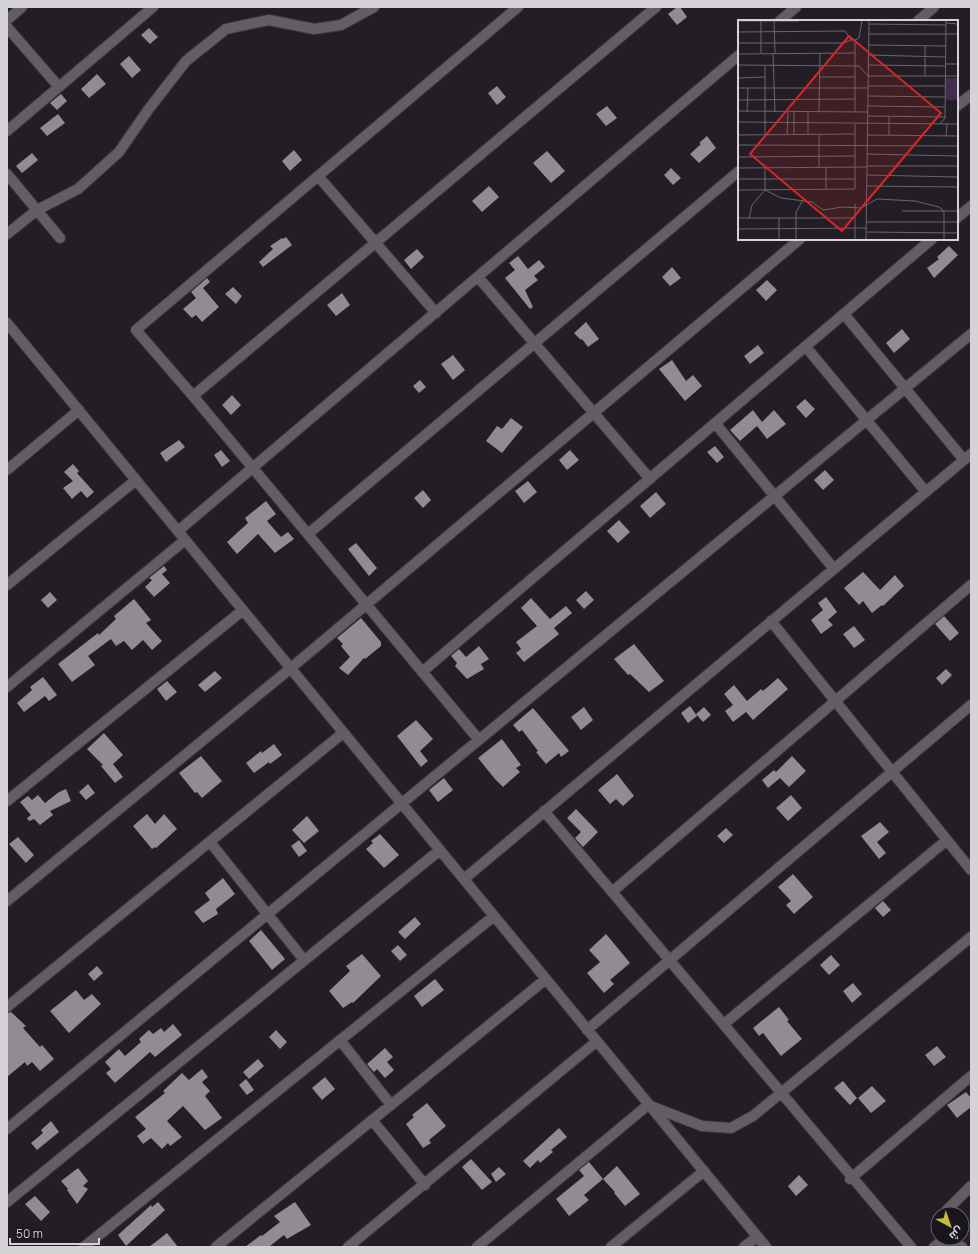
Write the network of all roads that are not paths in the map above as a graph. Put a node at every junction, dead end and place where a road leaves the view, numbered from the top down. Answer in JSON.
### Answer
{"nodes":[{"id":1,"x":22,"y":7,"type":"edge"},
{"id":2,"x":153,"y":7,"type":"edge"},
{"id":3,"x":374,"y":7,"type":"edge"},
{"id":4,"x":518,"y":7,"type":"edge"},
{"id":5,"x":656,"y":7,"type":"edge"},
{"id":6,"x":796,"y":7,"type":"edge"},
{"id":7,"x":934,"y":7,"type":"edge"},
{"id":8,"x":7,"y":20,"type":"edge"},
{"id":9,"x":781,"y":20,"type":"edge"},
{"id":10,"x":919,"y":20,"type":"edge"},
{"id":11,"x":7,"y":27,"type":"edge"},
{"id":12,"x":738,"y":57,"type":"edge"},
{"id":13,"x":59,"y":87,"type":"junction"},
{"id":14,"x":971,"y":95,"type":"edge"},
{"id":15,"x":958,"y":105,"type":"edge"},
{"id":16,"x":7,"y":131,"type":"edge"},
{"id":17,"x":738,"y":172,"type":"edge"},
{"id":18,"x":7,"y":174,"type":"edge"},
{"id":19,"x":318,"y":176,"type":"junction"},
{"id":20,"x":971,"y":206,"type":"edge"},
{"id":21,"x":37,"y":210,"type":"junction"},
{"id":22,"x":958,"y":217,"type":"edge"},
{"id":23,"x":7,"y":234,"type":"edge"},
{"id":24,"x":60,"y":238,"type":"dead end"},
{"id":25,"x":799,"y":240,"type":"edge"},
{"id":26,"x":931,"y":240,"type":"edge"},
{"id":27,"x":376,"y":243,"type":"junction"},
{"id":28,"x":478,"y":277,"type":"junction"},
{"id":29,"x":436,"y":313,"type":"junction"},
{"id":30,"x":844,"y":314,"type":"junction"},
{"id":31,"x":7,"y":323,"type":"edge"},
{"id":32,"x":971,"y":334,"type":"edge"},
{"id":33,"x":534,"y":344,"type":"junction"},
{"id":34,"x":806,"y":346,"type":"junction"},
{"id":35,"x":905,"y":388,"type":"junction"},
{"id":36,"x":193,"y":396,"type":"junction"},
{"id":37,"x":79,"y":410,"type":"junction"},
{"id":38,"x":593,"y":413,"type":"junction"},
{"id":39,"x":867,"y":420,"type":"junction"},
{"id":40,"x":715,"y":423,"type":"junction"},
{"id":41,"x":967,"y":457,"type":"edge"},
{"id":42,"x":253,"y":468,"type":"junction"},
{"id":43,"x":7,"y":470,"type":"edge"},
{"id":44,"x":650,"y":479,"type":"junction"},
{"id":45,"x":136,"y":480,"type":"junction"},
{"id":46,"x":926,"y":492,"type":"junction"},
{"id":47,"x":775,"y":496,"type":"junction"},
{"id":48,"x":178,"y":531,"type":"junction"},
{"id":49,"x":308,"y":534,"type":"junction"},
{"id":50,"x":185,"y":540,"type":"junction"},
{"id":51,"x":834,"y":569,"type":"junction"},
{"id":52,"x":7,"y":585,"type":"edge"},
{"id":53,"x":971,"y":585,"type":"edge"},
{"id":54,"x":366,"y":605,"type":"junction"},
{"id":55,"x":243,"y":610,"type":"junction"},
{"id":56,"x":771,"y":621,"type":"junction"},
{"id":57,"x":291,"y":668,"type":"junction"},
{"id":58,"x":422,"y":672,"type":"junction"},
{"id":59,"x":7,"y":687,"type":"edge"},
{"id":60,"x":835,"y":701,"type":"junction"},
{"id":61,"x":971,"y":705,"type":"edge"},
{"id":62,"x":343,"y":733,"type":"junction"},
{"id":63,"x":479,"y":740,"type":"junction"},
{"id":64,"x":892,"y":772,"type":"junction"},
{"id":65,"x":7,"y":801,"type":"edge"},
{"id":66,"x":402,"y":804,"type":"junction"},
{"id":67,"x":544,"y":811,"type":"junction"},
{"id":68,"x":947,"y":840,"type":"junction"},
{"id":69,"x":210,"y":842,"type":"junction"},
{"id":70,"x":440,"y":850,"type":"junction"},
{"id":71,"x":971,"y":870,"type":"edge"},
{"id":72,"x":464,"y":879,"type":"junction"},
{"id":73,"x":612,"y":892,"type":"junction"},
{"id":74,"x":7,"y":901,"type":"edge"},
{"id":75,"x":267,"y":914,"type":"junction"},
{"id":76,"x":494,"y":916,"type":"junction"},
{"id":77,"x":971,"y":937,"type":"edge"},
{"id":78,"x":669,"y":959,"type":"junction"},
{"id":79,"x":304,"y":960,"type":"junction"},
{"id":80,"x":546,"y":979,"type":"junction"},
{"id":81,"x":7,"y":1007,"type":"edge"},
{"id":82,"x":724,"y":1024,"type":"junction"},
{"id":83,"x":587,"y":1030,"type":"junction"},
{"id":84,"x":340,"y":1040,"type":"junction"},
{"id":85,"x":597,"y":1042,"type":"junction"},
{"id":86,"x":971,"y":1076,"type":"edge"},
{"id":87,"x":782,"y":1093,"type":"junction"},
{"id":88,"x":391,"y":1105,"type":"junction"},
{"id":89,"x":648,"y":1105,"type":"junction"},
{"id":90,"x":372,"y":1120,"type":"junction"},
{"id":91,"x":7,"y":1129,"type":"edge"},
{"id":92,"x":704,"y":1171,"type":"junction"},
{"id":93,"x":851,"y":1178,"type":"junction"},
{"id":94,"x":425,"y":1185,"type":"junction"},
{"id":95,"x":971,"y":1186,"type":"edge"},
{"id":96,"x":7,"y":1202,"type":"edge"},
{"id":97,"x":951,"y":1206,"type":"edge"},
{"id":98,"x":757,"y":1237,"type":"junction"},
{"id":99,"x":481,"y":1246,"type":"edge"},
{"id":100,"x":84,"y":1247,"type":"edge"},
{"id":101,"x":216,"y":1247,"type":"edge"},
{"id":102,"x":348,"y":1247,"type":"edge"},
{"id":103,"x":611,"y":1247,"type":"edge"},
{"id":104,"x":744,"y":1247,"type":"edge"},
{"id":105,"x":766,"y":1247,"type":"edge"},
{"id":106,"x":911,"y":1247,"type":"edge"}],
"edges":[{"from":1,"to":8,"type":"street"},
{"from":2,"to":13,"type":"street"},
{"from":3,"to":21,"type":"street"},
{"from":4,"to":19,"type":"street"},
{"from":5,"to":27,"type":"street"},
{"from":6,"to":9,"type":"street"},
{"from":7,"to":10,"type":"street"},
{"from":11,"to":13,"type":"street"},
{"from":12,"to":28,"type":"street"},
{"from":13,"to":16,"type":"street"},
{"from":14,"to":15,"type":"street"},
{"from":17,"to":33,"type":"street"},
{"from":18,"to":21,"type":"street"},
{"from":19,"to":27,"type":"street"},
{"from":19,"to":36,"type":"street"},
{"from":20,"to":22,"type":"street"},
{"from":21,"to":23,"type":"street"},
{"from":21,"to":24,"type":"street"},
{"from":25,"to":38,"type":"street"},
{"from":26,"to":30,"type":"street"},
{"from":27,"to":29,"type":"street"},
{"from":27,"to":36,"type":"street"},
{"from":28,"to":29,"type":"street"},
{"from":28,"to":33,"type":"street"},
{"from":29,"to":42,"type":"street"},
{"from":30,"to":34,"type":"street"},
{"from":30,"to":35,"type":"street"},
{"from":31,"to":37,"type":"street"},
{"from":32,"to":35,"type":"street"},
{"from":33,"to":38,"type":"street"},
{"from":33,"to":49,"type":"street"},
{"from":34,"to":39,"type":"street"},
{"from":34,"to":40,"type":"street"},
{"from":35,"to":39,"type":"street"},
{"from":35,"to":41,"type":"street"},
{"from":36,"to":42,"type":"street"},
{"from":37,"to":43,"type":"street"},
{"from":37,"to":45,"type":"street"},
{"from":38,"to":44,"type":"street"},
{"from":38,"to":54,"type":"street"},
{"from":39,"to":46,"type":"street"},
{"from":39,"to":47,"type":"street"},
{"from":40,"to":44,"type":"street"},
{"from":40,"to":47,"type":"street"},
{"from":41,"to":46,"type":"street"},
{"from":42,"to":48,"type":"street"},
{"from":42,"to":49,"type":"street"},
{"from":44,"to":58,"type":"street"},
{"from":45,"to":48,"type":"street"},
{"from":45,"to":52,"type":"street"},
{"from":46,"to":51,"type":"street"},
{"from":47,"to":51,"type":"street"},
{"from":47,"to":63,"type":"street"},
{"from":48,"to":50,"type":"street"},
{"from":49,"to":54,"type":"street"},
{"from":50,"to":55,"type":"street"},
{"from":50,"to":59,"type":"street"},
{"from":51,"to":56,"type":"street"},
{"from":53,"to":60,"type":"street"},
{"from":54,"to":57,"type":"street"},
{"from":54,"to":58,"type":"street"},
{"from":55,"to":57,"type":"street"},
{"from":55,"to":65,"type":"street"},
{"from":56,"to":60,"type":"street"},
{"from":56,"to":67,"type":"street"},
{"from":57,"to":62,"type":"street"},
{"from":57,"to":74,"type":"street"},
{"from":58,"to":63,"type":"street"},
{"from":60,"to":64,"type":"street"},
{"from":60,"to":73,"type":"street"},
{"from":61,"to":64,"type":"street"},
{"from":62,"to":66,"type":"street"},
{"from":62,"to":69,"type":"street"},
{"from":63,"to":66,"type":"street"},
{"from":64,"to":68,"type":"street"},
{"from":64,"to":78,"type":"street"},
{"from":66,"to":70,"type":"street"},
{"from":66,"to":75,"type":"street"},
{"from":67,"to":72,"type":"street"},
{"from":67,"to":73,"type":"street"},
{"from":68,"to":71,"type":"street"},
{"from":68,"to":82,"type":"street"},
{"from":69,"to":75,"type":"street"},
{"from":69,"to":81,"type":"street"},
{"from":70,"to":72,"type":"street"},
{"from":70,"to":79,"type":"street"},
{"from":72,"to":76,"type":"street"},
{"from":73,"to":78,"type":"street"},
{"from":75,"to":79,"type":"street"},
{"from":75,"to":91,"type":"street"},
{"from":76,"to":80,"type":"street"},
{"from":76,"to":84,"type":"street"},
{"from":77,"to":87,"type":"street"},
{"from":78,"to":82,"type":"street"},
{"from":78,"to":83,"type":"street"},
{"from":79,"to":96,"type":"street"},
{"from":80,"to":83,"type":"street"},
{"from":80,"to":88,"type":"street"},
{"from":82,"to":87,"type":"street"},
{"from":83,"to":85,"type":"street"},
{"from":84,"to":88,"type":"street"},
{"from":84,"to":100,"type":"street"},
{"from":85,"to":89,"type":"street"},
{"from":85,"to":94,"type":"street"},
{"from":86,"to":93,"type":"street"},
{"from":87,"to":89,"type":"street"},
{"from":87,"to":93,"type":"street"},
{"from":88,"to":90,"type":"street"},
{"from":89,"to":92,"type":"street"},
{"from":89,"to":99,"type":"street"},
{"from":90,"to":94,"type":"street"},
{"from":90,"to":101,"type":"street"},
{"from":92,"to":98,"type":"street"},
{"from":92,"to":103,"type":"street"},
{"from":93,"to":106,"type":"street"},
{"from":94,"to":102,"type":"street"},
{"from":95,"to":97,"type":"street"},
{"from":98,"to":104,"type":"street"},
{"from":98,"to":105,"type":"street"}]}
